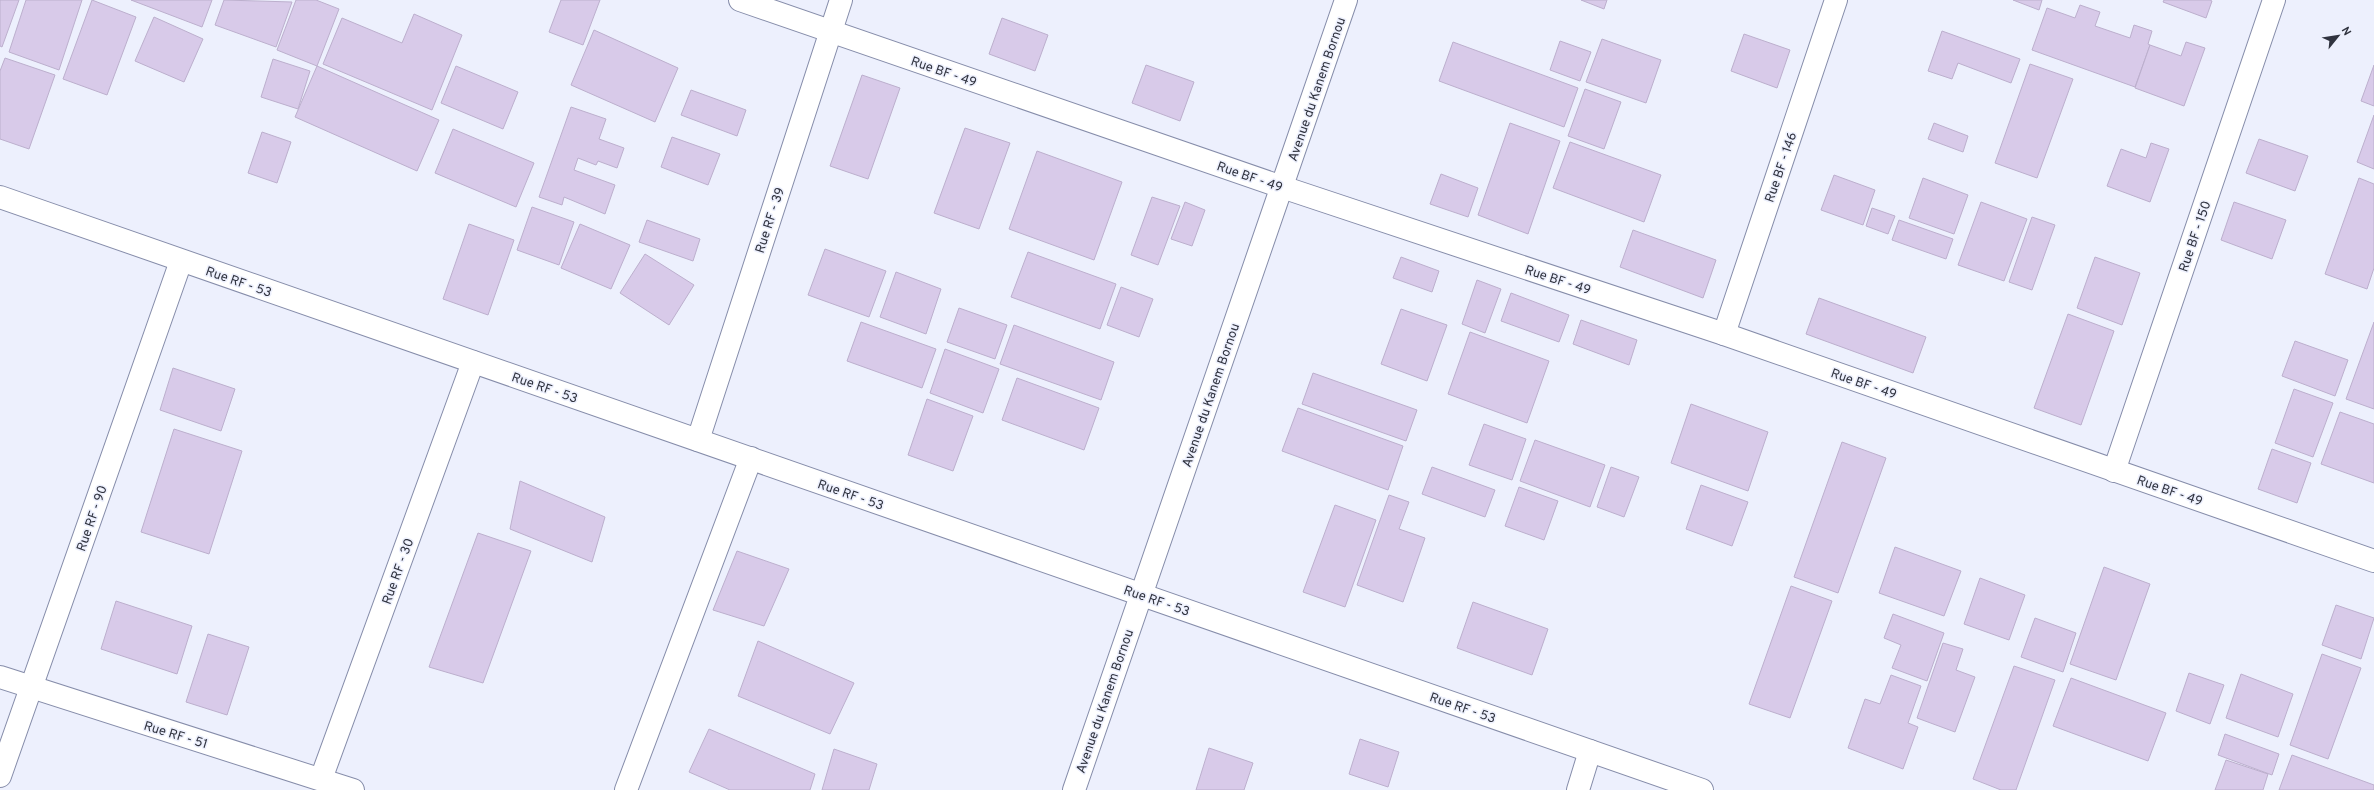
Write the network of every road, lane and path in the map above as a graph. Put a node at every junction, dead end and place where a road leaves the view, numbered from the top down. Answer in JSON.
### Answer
{"nodes":[{"id":1,"x":740,"y":0,"type":"edge"},
{"id":2,"x":841,"y":0,"type":"edge"},
{"id":3,"x":1346,"y":0,"type":"edge"},
{"id":4,"x":1836,"y":0,"type":"edge"},
{"id":5,"x":2274,"y":0,"type":"edge"},
{"id":6,"x":830,"y":32,"type":"junction"},
{"id":7,"x":1282,"y":187,"type":"junction"},
{"id":8,"x":0,"y":198,"type":"edge"},
{"id":9,"x":181,"y":261,"type":"junction"},
{"id":10,"x":1724,"y":334,"type":"junction"},
{"id":11,"x":472,"y":362,"type":"junction"},
{"id":12,"x":698,"y":440,"type":"junction"},
{"id":13,"x":751,"y":458,"type":"junction"},
{"id":14,"x":2114,"y":471,"type":"junction"},
{"id":15,"x":2374,"y":561,"type":"edge"},
{"id":16,"x":1141,"y":595,"type":"junction"},
{"id":17,"x":0,"y":677,"type":"edge"},
{"id":18,"x":31,"y":688,"type":"junction"},
{"id":19,"x":1590,"y":751,"type":"junction"},
{"id":20,"x":0,"y":776,"type":"edge"},
{"id":21,"x":321,"y":779,"type":"junction"},
{"id":22,"x":353,"y":790,"type":"edge"},
{"id":23,"x":626,"y":790,"type":"edge"},
{"id":24,"x":1074,"y":790,"type":"edge"},
{"id":25,"x":1578,"y":790,"type":"edge"},
{"id":26,"x":1702,"y":790,"type":"edge"}],
"edges":[{"from":1,"to":6,"type":"street","name":"Rue BF - 49"},
{"from":2,"to":6,"type":"street","name":"Rue RF - 39"},
{"from":3,"to":7,"type":"street","name":"Avenue du Kanem Bornou"},
{"from":4,"to":10,"type":"street","name":"Rue BF - 146"},
{"from":5,"to":14,"type":"street","name":"Rue BF - 150"},
{"from":6,"to":7,"type":"street","name":"Rue BF - 49"},
{"from":6,"to":12,"type":"street","name":"Rue RF - 39"},
{"from":7,"to":10,"type":"street","name":"Rue BF - 49"},
{"from":7,"to":16,"type":"street","name":"Avenue du Kanem Bornou"},
{"from":8,"to":9,"type":"street","name":"Rue RF - 53"},
{"from":9,"to":11,"type":"street","name":"Rue RF - 53"},
{"from":9,"to":18,"type":"street","name":"Rue RF - 90"},
{"from":10,"to":14,"type":"street","name":"Rue BF - 49"},
{"from":11,"to":12,"type":"street","name":"Rue RF - 53"},
{"from":11,"to":21,"type":"street","name":"Rue RF - 30"},
{"from":12,"to":13,"type":"street","name":"Rue RF - 53"},
{"from":13,"to":16,"type":"street","name":"Rue RF - 53"},
{"from":13,"to":23,"type":"street"},
{"from":14,"to":15,"type":"street","name":"Rue BF - 49"},
{"from":16,"to":19,"type":"street","name":"Rue RF - 53"},
{"from":16,"to":24,"type":"street","name":"Avenue du Kanem Bornou"},
{"from":17,"to":18,"type":"street","name":"Rue RF - 51"},
{"from":18,"to":20,"type":"street","name":"Rue RF - 90"},
{"from":18,"to":21,"type":"street","name":"Rue RF - 51"},
{"from":19,"to":25,"type":"street"},
{"from":19,"to":26,"type":"street","name":"Rue RF - 53"},
{"from":21,"to":22,"type":"street","name":"Rue RF - 51"}]}
